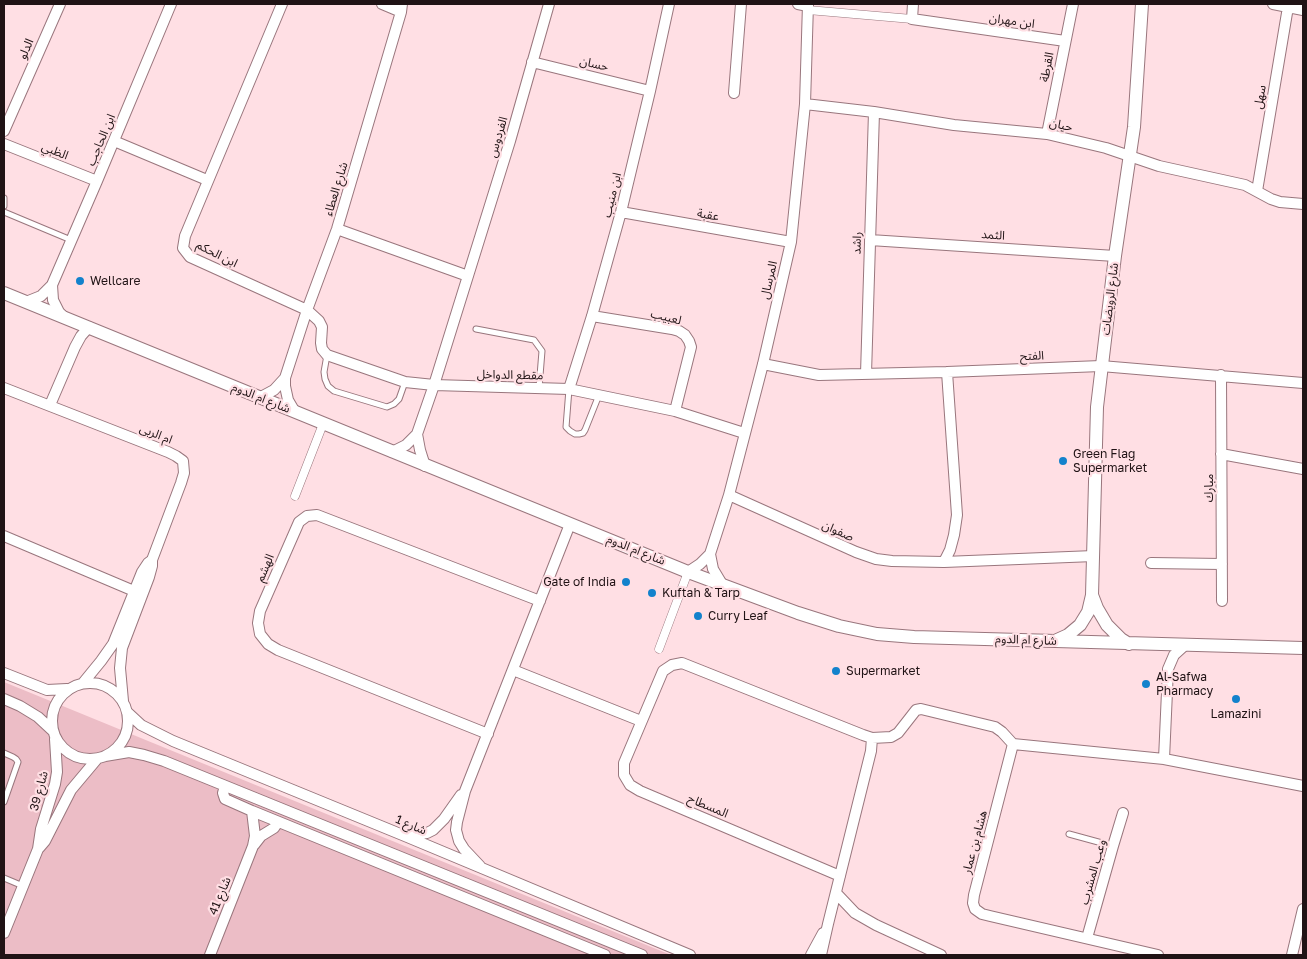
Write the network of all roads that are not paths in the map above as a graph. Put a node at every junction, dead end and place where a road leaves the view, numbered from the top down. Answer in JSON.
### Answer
{"nodes":[{"id":1,"x":60,"y":4,"type":"edge"},
{"id":2,"x":171,"y":4,"type":"edge"},
{"id":3,"x":282,"y":4,"type":"edge"},
{"id":4,"x":382,"y":4,"type":"edge"},
{"id":5,"x":549,"y":4,"type":"edge"},
{"id":6,"x":669,"y":4,"type":"edge"},
{"id":7,"x":741,"y":4,"type":"edge"},
{"id":8,"x":913,"y":4,"type":"edge"},
{"id":9,"x":1073,"y":4,"type":"edge"},
{"id":10,"x":1142,"y":4,"type":"edge"},
{"id":11,"x":1273,"y":4,"type":"edge"},
{"id":12,"x":805,"y":6,"type":"edge"},
{"id":13,"x":1288,"y":7,"type":"junction"},
{"id":14,"x":402,"y":8,"type":"edge"},
{"id":15,"x":1303,"y":10,"type":"edge"},
{"id":16,"x":912,"y":19,"type":"junction"},
{"id":17,"x":1065,"y":41,"type":"junction"},
{"id":18,"x":532,"y":62,"type":"junction"},
{"id":19,"x":650,"y":90,"type":"junction"},
{"id":20,"x":734,"y":93,"type":"dead end"},
{"id":21,"x":805,"y":104,"type":"junction"},
{"id":22,"x":874,"y":112,"type":"junction"},
{"id":23,"x":4,"y":132,"type":"edge"},
{"id":24,"x":1047,"y":134,"type":"junction"},
{"id":25,"x":114,"y":141,"type":"junction"},
{"id":26,"x":4,"y":144,"type":"edge"},
{"id":27,"x":1131,"y":157,"type":"junction"},
{"id":28,"x":207,"y":180,"type":"junction"},
{"id":29,"x":97,"y":181,"type":"junction"},
{"id":30,"x":1257,"y":191,"type":"junction"},
{"id":31,"x":4,"y":198,"type":"edge"},
{"id":32,"x":1303,"y":204,"type":"edge"},
{"id":33,"x":4,"y":206,"type":"edge"},
{"id":34,"x":4,"y":212,"type":"edge"},
{"id":35,"x":621,"y":212,"type":"junction"},
{"id":36,"x":336,"y":229,"type":"junction"},
{"id":37,"x":72,"y":240,"type":"junction"},
{"id":38,"x":870,"y":240,"type":"junction"},
{"id":39,"x":791,"y":242,"type":"junction"},
{"id":40,"x":1115,"y":256,"type":"junction"},
{"id":41,"x":468,"y":276,"type":"junction"},
{"id":42,"x":52,"y":285,"type":"junction"},
{"id":43,"x":4,"y":293,"type":"edge"},
{"id":44,"x":26,"y":302,"type":"junction"},
{"id":45,"x":307,"y":310,"type":"junction"},
{"id":46,"x":592,"y":316,"type":"junction"},
{"id":47,"x":64,"y":317,"type":"junction"},
{"id":48,"x":89,"y":327,"type":"junction"},
{"id":49,"x":476,"y":329,"type":"dead end"},
{"id":50,"x":327,"y":355,"type":"junction"},
{"id":51,"x":763,"y":364,"type":"junction"},
{"id":52,"x":1101,"y":366,"type":"junction"},
{"id":53,"x":947,"y":372,"type":"junction"},
{"id":54,"x":866,"y":374,"type":"junction"},
{"id":55,"x":1220,"y":375,"type":"junction"},
{"id":56,"x":285,"y":378,"type":"junction"},
{"id":57,"x":405,"y":382,"type":"junction"},
{"id":58,"x":1303,"y":383,"type":"edge"},
{"id":59,"x":434,"y":385,"type":"junction"},
{"id":60,"x":4,"y":388,"type":"edge"},
{"id":61,"x":538,"y":388,"type":"junction"},
{"id":62,"x":569,"y":389,"type":"junction"},
{"id":63,"x":600,"y":395,"type":"junction"},
{"id":64,"x":259,"y":398,"type":"junction"},
{"id":65,"x":50,"y":405,"type":"junction"},
{"id":66,"x":295,"y":412,"type":"junction"},
{"id":67,"x":675,"y":412,"type":"junction"},
{"id":68,"x":323,"y":424,"type":"junction"},
{"id":69,"x":417,"y":434,"type":"junction"},
{"id":70,"x":744,"y":434,"type":"junction"},
{"id":71,"x":392,"y":452,"type":"junction"},
{"id":72,"x":1222,"y":454,"type":"junction"},
{"id":73,"x":426,"y":466,"type":"junction"},
{"id":74,"x":1303,"y":468,"type":"edge"},
{"id":75,"x":729,"y":495,"type":"junction"},
{"id":76,"x":295,"y":496,"type":"dead end"},
{"id":77,"x":570,"y":524,"type":"junction"},
{"id":78,"x":4,"y":536,"type":"edge"},
{"id":79,"x":710,"y":554,"type":"junction"},
{"id":80,"x":1094,"y":556,"type":"junction"},
{"id":81,"x":152,"y":560,"type":"junction"},
{"id":82,"x":944,"y":562,"type":"junction"},
{"id":83,"x":1151,"y":563,"type":"dead end"},
{"id":84,"x":1222,"y":564,"type":"junction"},
{"id":85,"x":688,"y":572,"type":"junction"},
{"id":86,"x":722,"y":584,"type":"junction"},
{"id":87,"x":134,"y":591,"type":"junction"},
{"id":88,"x":1092,"y":595,"type":"junction"},
{"id":89,"x":1222,"y":601,"type":"dead end"},
{"id":90,"x":540,"y":602,"type":"junction"},
{"id":91,"x":1055,"y":641,"type":"junction"},
{"id":92,"x":1130,"y":644,"type":"junction"},
{"id":93,"x":1185,"y":645,"type":"junction"},
{"id":94,"x":1303,"y":648,"type":"edge"},
{"id":95,"x":659,"y":649,"type":"dead end"},
{"id":96,"x":513,"y":670,"type":"junction"},
{"id":97,"x":4,"y":673,"type":"edge"},
{"id":98,"x":83,"y":683,"type":"junction"},
{"id":99,"x":67,"y":689,"type":"junction"},
{"id":100,"x":4,"y":699,"type":"edge"},
{"id":101,"x":123,"y":701,"type":"junction"},
{"id":102,"x":127,"y":712,"type":"junction"},
{"id":103,"x":641,"y":721,"type":"junction"},
{"id":104,"x":54,"y":734,"type":"junction"},
{"id":105,"x":488,"y":734,"type":"junction"},
{"id":106,"x":872,"y":738,"type":"junction"},
{"id":107,"x":1013,"y":744,"type":"junction"},
{"id":108,"x":4,"y":753,"type":"edge"},
{"id":109,"x":101,"y":758,"type":"junction"},
{"id":110,"x":1164,"y":759,"type":"junction"},
{"id":111,"x":225,"y":786,"type":"junction"},
{"id":112,"x":1303,"y":786,"type":"edge"},
{"id":113,"x":465,"y":791,"type":"junction"},
{"id":114,"x":4,"y":802,"type":"edge"},
{"id":115,"x":252,"y":811,"type":"junction"},
{"id":116,"x":1123,"y":813,"type":"dead end"},
{"id":117,"x":278,"y":822,"type":"junction"},
{"id":118,"x":1069,"y":834,"type":"dead end"},
{"id":119,"x":405,"y":836,"type":"junction"},
{"id":120,"x":253,"y":846,"type":"junction"},
{"id":121,"x":1113,"y":846,"type":"junction"},
{"id":122,"x":38,"y":849,"type":"junction"},
{"id":123,"x":482,"y":869,"type":"junction"},
{"id":124,"x":840,"y":876,"type":"junction"},
{"id":125,"x":4,"y":878,"type":"edge"},
{"id":126,"x":23,"y":886,"type":"junction"},
{"id":127,"x":836,"y":894,"type":"junction"},
{"id":128,"x":1303,"y":909,"type":"edge"},
{"id":129,"x":828,"y":924,"type":"junction"},
{"id":130,"x":5,"y":928,"type":"edge"},
{"id":131,"x":1087,"y":938,"type":"junction"},
{"id":132,"x":210,"y":955,"type":"edge"},
{"id":133,"x":605,"y":955,"type":"edge"},
{"id":134,"x":642,"y":955,"type":"edge"},
{"id":135,"x":690,"y":955,"type":"edge"},
{"id":136,"x":811,"y":955,"type":"edge"},
{"id":137,"x":822,"y":955,"type":"edge"},
{"id":138,"x":941,"y":955,"type":"edge"},
{"id":139,"x":1158,"y":955,"type":"edge"},
{"id":140,"x":1292,"y":955,"type":"edge"}],
"edges":[{"from":1,"to":23,"type":"street","name":"الدلو"},
{"from":2,"to":25,"type":"street","name":"ابن الحاجب"},
{"from":3,"to":28,"type":"street","name":"ابن الحكم"},
{"from":4,"to":14,"type":"street"},
{"from":5,"to":18,"type":"street","name":"الفردوس"},
{"from":6,"to":19,"type":"street","name":"ابن منيب"},
{"from":7,"to":20,"type":"street"},
{"from":8,"to":16,"type":"street"},
{"from":9,"to":17,"type":"street","name":"القرطة"},
{"from":10,"to":27,"type":"street","name":"شارع الرويضات"},
{"from":11,"to":13,"type":"street"},
{"from":12,"to":16,"type":"street"},
{"from":12,"to":21,"type":"street","name":"المرسال"},
{"from":13,"to":15,"type":"street"},
{"from":13,"to":30,"type":"street","name":"سهل"},
{"from":14,"to":36,"type":"street","name":"شارع العطاء"},
{"from":16,"to":17,"type":"street","name":"ابن مهران"},
{"from":17,"to":24,"type":"street","name":"القرطة"},
{"from":18,"to":19,"type":"street","name":"حسان"},
{"from":18,"to":41,"type":"street","name":"الفردوس"},
{"from":19,"to":35,"type":"street","name":"ابن منيب"},
{"from":21,"to":22,"type":"street","name":"حيان"},
{"from":21,"to":39,"type":"street","name":"المرسال"},
{"from":22,"to":24,"type":"street","name":"حيان"},
{"from":22,"to":38,"type":"street","name":"راشد"},
{"from":24,"to":27,"type":"street","name":"حيان"},
{"from":25,"to":28,"type":"street"},
{"from":25,"to":29,"type":"street","name":"ابن الحاجب"},
{"from":26,"to":29,"type":"street","name":"الظبي"},
{"from":27,"to":30,"type":"street","name":"حيان"},
{"from":27,"to":40,"type":"street","name":"شارع الرويضات"},
{"from":28,"to":45,"type":"street","name":"ابن الحكم"},
{"from":29,"to":37,"type":"street","name":"ابن الحاجب"},
{"from":30,"to":32,"type":"street","name":"حيان"},
{"from":31,"to":33,"type":"lane"},
{"from":34,"to":37,"type":"lane"},
{"from":35,"to":39,"type":"street","name":"عقبة"},
{"from":35,"to":46,"type":"street","name":"ابن منيب"},
{"from":36,"to":41,"type":"street"},
{"from":36,"to":45,"type":"street","name":"شارع العطاء"},
{"from":37,"to":42,"type":"street","name":"ابن الحاجب"},
{"from":38,"to":40,"type":"street","name":"الثمد"},
{"from":38,"to":54,"type":"street","name":"راشد"},
{"from":39,"to":51,"type":"street","name":"المرسال"},
{"from":40,"to":52,"type":"street","name":"شارع الرويضات"},
{"from":41,"to":59,"type":"street","name":"الفردوس"},
{"from":42,"to":44,"type":"street","name":"ابن الحاجب"},
{"from":42,"to":47,"type":"street"},
{"from":43,"to":44,"type":"street","name":"شارع ام الدوم"},
{"from":44,"to":47,"type":"street","name":"شارع ام الدوم"},
{"from":45,"to":50,"type":"street"},
{"from":45,"to":56,"type":"street","name":"شارع العطاء"},
{"from":46,"to":62,"type":"street","name":"ابن منيب"},
{"from":46,"to":67,"type":"street","name":"لعبيب"},
{"from":47,"to":48,"type":"street","name":"شارع ام الدوم"},
{"from":48,"to":64,"type":"street","name":"شارع ام الدوم"},
{"from":48,"to":65,"type":"street"},
{"from":49,"to":61,"type":"lane"},
{"from":50,"to":57,"type":"street","name":"مقطع الدواخل"},
{"from":50,"to":57,"type":"lane"},
{"from":51,"to":54,"type":"street","name":"الفتح"},
{"from":51,"to":70,"type":"street","name":"المرسال"},
{"from":52,"to":53,"type":"street","name":"الفتح"},
{"from":52,"to":55,"type":"street","name":"الفتح"},
{"from":52,"to":80,"type":"street","name":"شارع الرويضات"},
{"from":53,"to":54,"type":"street","name":"الفتح"},
{"from":53,"to":82,"type":"street"},
{"from":55,"to":58,"type":"street","name":"الفتح"},
{"from":55,"to":72,"type":"street","name":"مبارك"},
{"from":56,"to":64,"type":"street"},
{"from":56,"to":66,"type":"street","name":"شارع العطاء"},
{"from":57,"to":59,"type":"street","name":"مقطع الدواخل"},
{"from":59,"to":61,"type":"street","name":"مقطع الدواخل"},
{"from":59,"to":69,"type":"street","name":"الفردوس"},
{"from":60,"to":65,"type":"street","name":"ام الربى"},
{"from":61,"to":62,"type":"street","name":"مقطع الدواخل"},
{"from":62,"to":63,"type":"street","name":"مقطع الدواخل"},
{"from":62,"to":63,"type":"lane"},
{"from":63,"to":67,"type":"street","name":"مقطع الدواخل"},
{"from":64,"to":66,"type":"street","name":"شارع ام الدوم"},
{"from":65,"to":81,"type":"street","name":"ام الربى"},
{"from":66,"to":68,"type":"street","name":"شارع ام الدوم"},
{"from":67,"to":70,"type":"street","name":"مقطع الدواخل"},
{"from":68,"to":71,"type":"street","name":"شارع ام الدوم"},
{"from":68,"to":76,"type":"street"},
{"from":69,"to":71,"type":"street"},
{"from":69,"to":73,"type":"street"},
{"from":70,"to":75,"type":"street","name":"المرسال"},
{"from":71,"to":73,"type":"street","name":"شارع ام الدوم"},
{"from":72,"to":74,"type":"street"},
{"from":72,"to":84,"type":"street","name":"مبارك"},
{"from":73,"to":77,"type":"street","name":"شارع ام الدوم"},
{"from":75,"to":79,"type":"street","name":"المرسال"},
{"from":75,"to":82,"type":"street","name":"صفوان"},
{"from":77,"to":85,"type":"street","name":"شارع ام الدوم"},
{"from":77,"to":90,"type":"street"},
{"from":78,"to":87,"type":"street"},
{"from":79,"to":85,"type":"street"},
{"from":79,"to":86,"type":"street"},
{"from":80,"to":82,"type":"street","name":"صفوان"},
{"from":80,"to":88,"type":"street","name":"شارع الرويضات"},
{"from":81,"to":87,"type":"street","name":"ام الربى"},
{"from":81,"to":101,"type":"street","name":"ام الربى"},
{"from":83,"to":84,"type":"street"},
{"from":84,"to":89,"type":"street","name":"مبارك"},
{"from":85,"to":86,"type":"street","name":"شارع ام الدوم"},
{"from":85,"to":95,"type":"street"},
{"from":86,"to":91,"type":"street","name":"شارع ام الدوم"},
{"from":87,"to":98,"type":"street","name":"ام الربى"},
{"from":88,"to":91,"type":"street","name":"شارع الرويضات"},
{"from":88,"to":92,"type":"street","name":"شارع الرويضات"},
{"from":90,"to":96,"type":"street"},
{"from":90,"to":105,"type":"street","name":"الهشم"},
{"from":91,"to":92,"type":"street","name":"شارع ام الدوم"},
{"from":92,"to":93,"type":"street","name":"شارع ام الدوم"},
{"from":93,"to":94,"type":"street","name":"شارع ام الدوم"},
{"from":93,"to":110,"type":"street"},
{"from":96,"to":103,"type":"street"},
{"from":96,"to":105,"type":"street"},
{"from":97,"to":99,"type":"street"},
{"from":98,"to":99,"type":"street"},
{"from":98,"to":101,"type":"street"},
{"from":99,"to":104,"type":"street"},
{"from":100,"to":104,"type":"street"},
{"from":101,"to":102,"type":"street"},
{"from":102,"to":109,"type":"street"},
{"from":102,"to":119,"type":"street","name":"شارع 1"},
{"from":103,"to":106,"type":"street","name":"المسطاح"},
{"from":103,"to":124,"type":"street","name":"المسطاح"},
{"from":104,"to":109,"type":"street"},
{"from":104,"to":122,"type":"street","name":"شارع 39"},
{"from":105,"to":113,"type":"street"},
{"from":106,"to":107,"type":"street"},
{"from":106,"to":124,"type":"street"},
{"from":107,"to":110,"type":"street"},
{"from":107,"to":131,"type":"street","name":"هشام بن عمار"},
{"from":108,"to":114,"type":"lane"},
{"from":109,"to":111,"type":"street"},
{"from":109,"to":122,"type":"street","name":"شارع 39"},
{"from":110,"to":112,"type":"street"},
{"from":111,"to":115,"type":"street"},
{"from":111,"to":134,"type":"street"},
{"from":113,"to":119,"type":"street"},
{"from":113,"to":123,"type":"street"},
{"from":115,"to":117,"type":"street"},
{"from":115,"to":120,"type":"street","name":"شارع 41"},
{"from":116,"to":121,"type":"street","name":"وعب المشرب"},
{"from":117,"to":120,"type":"street","name":"شارع 41"},
{"from":117,"to":133,"type":"street"},
{"from":118,"to":121,"type":"lane"},
{"from":119,"to":123,"type":"street","name":"شارع 1"},
{"from":120,"to":132,"type":"street","name":"شارع 41"},
{"from":121,"to":131,"type":"street","name":"وعب المشرب"},
{"from":122,"to":126,"type":"street","name":"شارع 39"},
{"from":123,"to":135,"type":"street","name":"شارع 1"},
{"from":124,"to":127,"type":"street"},
{"from":125,"to":126,"type":"lane"},
{"from":126,"to":130,"type":"street","name":"شارع 39"},
{"from":127,"to":129,"type":"street"},
{"from":127,"to":138,"type":"street"},
{"from":128,"to":140,"type":"street"},
{"from":129,"to":136,"type":"street"},
{"from":129,"to":137,"type":"street"},
{"from":131,"to":139,"type":"street","name":"هشام بن عمار"}]}
